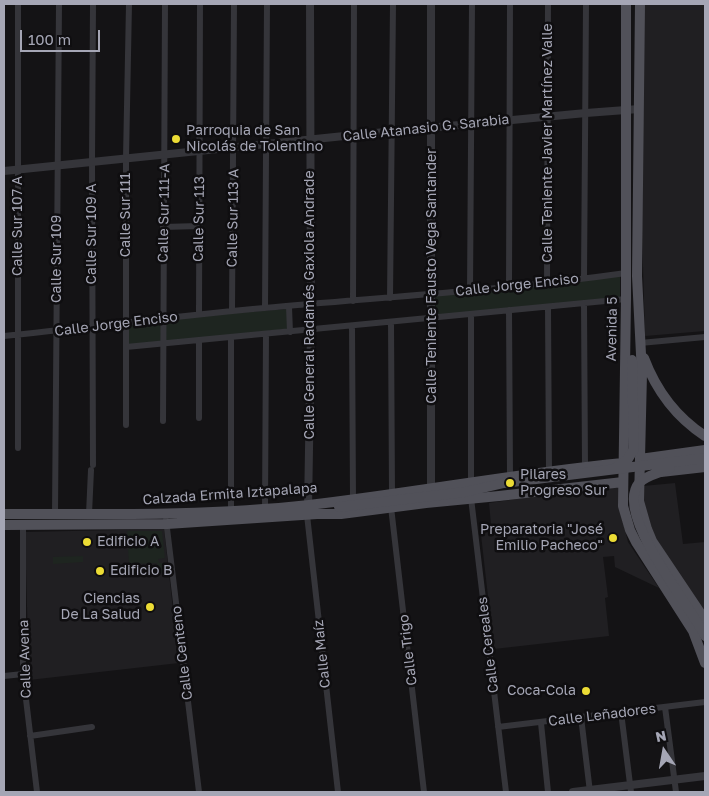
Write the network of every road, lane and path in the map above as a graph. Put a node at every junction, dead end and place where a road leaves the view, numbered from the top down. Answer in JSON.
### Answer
{"nodes":[{"id":1,"x":18,"y":4,"type":"edge"},
{"id":2,"x":59,"y":4,"type":"edge"},
{"id":3,"x":94,"y":4,"type":"edge"},
{"id":4,"x":129,"y":4,"type":"edge"},
{"id":5,"x":165,"y":4,"type":"edge"},
{"id":6,"x":200,"y":4,"type":"edge"},
{"id":7,"x":234,"y":4,"type":"edge"},
{"id":8,"x":267,"y":4,"type":"edge"},
{"id":9,"x":310,"y":4,"type":"edge"},
{"id":10,"x":354,"y":4,"type":"edge"},
{"id":11,"x":393,"y":4,"type":"edge"},
{"id":12,"x":431,"y":4,"type":"edge"},
{"id":13,"x":472,"y":4,"type":"edge"},
{"id":14,"x":510,"y":4,"type":"edge"},
{"id":15,"x":548,"y":4,"type":"edge"},
{"id":16,"x":586,"y":4,"type":"edge"},
{"id":17,"x":626,"y":4,"type":"edge"},
{"id":18,"x":640,"y":4,"type":"edge"},
{"id":19,"x":639,"y":109,"type":"junction"},
{"id":20,"x":626,"y":110,"type":"junction"},
{"id":21,"x":586,"y":112,"type":"junction"},
{"id":22,"x":548,"y":116,"type":"junction"},
{"id":23,"x":511,"y":120,"type":"junction"},
{"id":24,"x":472,"y":124,"type":"junction"},
{"id":25,"x":432,"y":128,"type":"junction"},
{"id":26,"x":393,"y":131,"type":"junction"},
{"id":27,"x":354,"y":135,"type":"junction"},
{"id":28,"x":310,"y":139,"type":"junction"},
{"id":29,"x":266,"y":144,"type":"junction"},
{"id":30,"x":234,"y":147,"type":"junction"},
{"id":31,"x":200,"y":150,"type":"junction"},
{"id":32,"x":165,"y":154,"type":"junction"},
{"id":33,"x":126,"y":158,"type":"junction"},
{"id":34,"x":92,"y":162,"type":"junction"},
{"id":35,"x":57,"y":165,"type":"junction"},
{"id":36,"x":18,"y":169,"type":"junction"},
{"id":37,"x":4,"y":171,"type":"edge"},
{"id":38,"x":199,"y":226,"type":"junction"},
{"id":39,"x":163,"y":227,"type":"junction"},
{"id":40,"x":626,"y":273,"type":"junction"},
{"id":41,"x":584,"y":278,"type":"junction"},
{"id":42,"x":547,"y":283,"type":"junction"},
{"id":43,"x":509,"y":287,"type":"junction"},
{"id":44,"x":470,"y":290,"type":"junction"},
{"id":45,"x":432,"y":293,"type":"junction"},
{"id":46,"x":637,"y":296,"type":"junction"},
{"id":47,"x":390,"y":298,"type":"junction"},
{"id":48,"x":626,"y":299,"type":"junction"},
{"id":49,"x":353,"y":301,"type":"junction"},
{"id":50,"x":584,"y":303,"type":"junction"},
{"id":51,"x":311,"y":304,"type":"junction"},
{"id":52,"x":288,"y":306,"type":"junction"},
{"id":53,"x":548,"y":307,"type":"junction"},
{"id":54,"x":265,"y":308,"type":"junction"},
{"id":55,"x":509,"y":310,"type":"junction"},
{"id":56,"x":232,"y":312,"type":"junction"},
{"id":57,"x":199,"y":314,"type":"junction"},
{"id":58,"x":471,"y":314,"type":"junction"},
{"id":59,"x":432,"y":317,"type":"junction"},
{"id":60,"x":163,"y":318,"type":"junction"},
{"id":61,"x":391,"y":322,"type":"junction"},
{"id":62,"x":126,"y":323,"type":"junction"},
{"id":63,"x":352,"y":326,"type":"junction"},
{"id":64,"x":92,"y":327,"type":"junction"},
{"id":65,"x":58,"y":330,"type":"junction"},
{"id":66,"x":311,"y":330,"type":"junction"},
{"id":67,"x":290,"y":332,"type":"junction"},
{"id":68,"x":18,"y":334,"type":"junction"},
{"id":69,"x":266,"y":334,"type":"junction"},
{"id":70,"x":4,"y":336,"type":"edge"},
{"id":71,"x":231,"y":337,"type":"junction"},
{"id":72,"x":705,"y":337,"type":"edge"},
{"id":73,"x":199,"y":340,"type":"junction"},
{"id":74,"x":164,"y":343,"type":"junction"},
{"id":75,"x":640,"y":344,"type":"junction"},
{"id":76,"x":126,"y":347,"type":"junction"},
{"id":77,"x":199,"y":418,"type":"dead end"},
{"id":78,"x":163,"y":422,"type":"dead end"},
{"id":79,"x":126,"y":425,"type":"dead end"},
{"id":80,"x":705,"y":436,"type":"edge"},
{"id":81,"x":18,"y":448,"type":"dead end"},
{"id":82,"x":705,"y":450,"type":"edge"},
{"id":83,"x":678,"y":454,"type":"junction"},
{"id":84,"x":705,"y":458,"type":"edge"},
{"id":85,"x":640,"y":459,"type":"junction"},
{"id":86,"x":623,"y":463,"type":"junction"},
{"id":87,"x":705,"y":465,"type":"edge"},
{"id":88,"x":589,"y":466,"type":"junction"},
{"id":89,"x":670,"y":468,"type":"junction"},
{"id":90,"x":681,"y":469,"type":"junction"},
{"id":91,"x":548,"y":471,"type":"junction"},
{"id":92,"x":607,"y":471,"type":"junction"},
{"id":93,"x":640,"y":475,"type":"junction"},
{"id":94,"x":510,"y":476,"type":"junction"},
{"id":95,"x":472,"y":482,"type":"junction"},
{"id":96,"x":623,"y":482,"type":"junction"},
{"id":97,"x":458,"y":484,"type":"junction"},
{"id":98,"x":598,"y":484,"type":"junction"},
{"id":99,"x":431,"y":488,"type":"junction"},
{"id":100,"x":392,"y":493,"type":"junction"},
{"id":101,"x":353,"y":498,"type":"junction"},
{"id":102,"x":471,"y":498,"type":"junction"},
{"id":103,"x":391,"y":507,"type":"junction"},
{"id":104,"x":265,"y":508,"type":"junction"},
{"id":105,"x":231,"y":510,"type":"junction"},
{"id":106,"x":311,"y":511,"type":"junction"},
{"id":107,"x":4,"y":514,"type":"edge"},
{"id":108,"x":56,"y":514,"type":"junction"},
{"id":109,"x":89,"y":514,"type":"junction"},
{"id":110,"x":190,"y":517,"type":"junction"},
{"id":111,"x":140,"y":519,"type":"junction"},
{"id":112,"x":166,"y":519,"type":"junction"},
{"id":113,"x":4,"y":525,"type":"edge"},
{"id":114,"x":23,"y":525,"type":"junction"},
{"id":115,"x":705,"y":620,"type":"edge"},
{"id":116,"x":700,"y":636,"type":"edge"},
{"id":117,"x":705,"y":663,"type":"edge"},
{"id":118,"x":24,"y":674,"type":"junction"},
{"id":119,"x":4,"y":676,"type":"edge"},
{"id":120,"x":705,"y":702,"type":"edge"},
{"id":121,"x":665,"y":707,"type":"junction"},
{"id":122,"x":622,"y":712,"type":"junction"},
{"id":123,"x":581,"y":717,"type":"junction"},
{"id":124,"x":541,"y":723,"type":"junction"},
{"id":125,"x":498,"y":727,"type":"junction"},
{"id":126,"x":92,"y":728,"type":"dead end"},
{"id":127,"x":30,"y":736,"type":"junction"},
{"id":128,"x":705,"y":776,"type":"edge"},
{"id":129,"x":675,"y":780,"type":"junction"},
{"id":130,"x":631,"y":789,"type":"edge"},
{"id":131,"x":590,"y":791,"type":"edge"},
{"id":132,"x":37,"y":792,"type":"edge"},
{"id":133,"x":199,"y":792,"type":"edge"},
{"id":134,"x":338,"y":792,"type":"edge"},
{"id":135,"x":424,"y":792,"type":"edge"},
{"id":136,"x":506,"y":792,"type":"edge"},
{"id":137,"x":548,"y":792,"type":"edge"},
{"id":138,"x":573,"y":792,"type":"edge"},
{"id":139,"x":676,"y":792,"type":"edge"}],
"edges":[{"from":1,"to":36,"type":"street","name":"Calle Sur 107 A"},
{"from":2,"to":35,"type":"street","name":"Calle Sur 109"},
{"from":3,"to":34,"type":"street","name":"Calle Sur 109 A"},
{"from":4,"to":33,"type":"street","name":"Calle Sur 111"},
{"from":5,"to":32,"type":"street","name":"Calle Sur 111-A"},
{"from":6,"to":31,"type":"street","name":"Calle Sur 113"},
{"from":7,"to":30,"type":"street","name":"Calle Sur 113 A"},
{"from":8,"to":29,"type":"street"},
{"from":9,"to":28,"type":"street","name":"Calle General Radamés Gaxiola Andrade"},
{"from":10,"to":27,"type":"street"},
{"from":11,"to":26,"type":"street"},
{"from":12,"to":25,"type":"street","name":"Calle Teniente Fausto Vega Santander"},
{"from":13,"to":24,"type":"street"},
{"from":14,"to":23,"type":"street"},
{"from":15,"to":22,"type":"street","name":"Calle Teniente Javier Martínez Valle"},
{"from":16,"to":21,"type":"street"},
{"from":17,"to":20,"type":"main road","name":"Avenida 5"},
{"from":18,"to":19,"type":"main road","name":"Avenida 5"},
{"from":19,"to":20,"type":"street","name":"Calle Atanasio G. Sarabia"},
{"from":19,"to":46,"type":"main road","name":"Avenida 5"},
{"from":20,"to":21,"type":"street","name":"Calle Atanasio G. Sarabia"},
{"from":20,"to":40,"type":"main road","name":"Avenida 5"},
{"from":21,"to":22,"type":"street","name":"Calle Atanasio G. Sarabia"},
{"from":21,"to":41,"type":"street"},
{"from":22,"to":23,"type":"street","name":"Calle Atanasio G. Sarabia"},
{"from":22,"to":42,"type":"street","name":"Calle Teniente Javier Martínez Valle"},
{"from":23,"to":24,"type":"street","name":"Calle Atanasio G. Sarabia"},
{"from":23,"to":43,"type":"street"},
{"from":24,"to":25,"type":"street","name":"Calle Atanasio G. Sarabia"},
{"from":24,"to":44,"type":"street"},
{"from":25,"to":26,"type":"street","name":"Calle Atanasio G. Sarabia"},
{"from":25,"to":45,"type":"street","name":"Calle Teniente Fausto Vega Santander"},
{"from":26,"to":27,"type":"street","name":"Calle Atanasio G. Sarabia"},
{"from":26,"to":47,"type":"street"},
{"from":27,"to":28,"type":"street","name":"Calle Atanasio G. Sarabia"},
{"from":27,"to":49,"type":"street"},
{"from":28,"to":29,"type":"street","name":"Calle Atanasio G. Sarabia"},
{"from":28,"to":51,"type":"street","name":"Calle General Radamés Gaxiola Andrade"},
{"from":29,"to":30,"type":"street","name":"Calle Atanasio G. Sarabia"},
{"from":29,"to":54,"type":"street"},
{"from":30,"to":31,"type":"street","name":"Calle Atanasio G. Sarabia"},
{"from":30,"to":56,"type":"street","name":"Calle Sur 113 A"},
{"from":31,"to":32,"type":"street","name":"Calle Atanasio G. Sarabia"},
{"from":31,"to":38,"type":"street","name":"Calle Sur 113"},
{"from":32,"to":33,"type":"street","name":"Calle Atanasio G. Sarabia"},
{"from":32,"to":39,"type":"street","name":"Calle Sur 111-A"},
{"from":33,"to":34,"type":"street","name":"Calle Atanasio G. Sarabia"},
{"from":33,"to":62,"type":"street","name":"Calle Sur 111"},
{"from":34,"to":35,"type":"street","name":"Calle Atanasio G. Sarabia"},
{"from":34,"to":64,"type":"street","name":"Calle Sur 109 A"},
{"from":35,"to":36,"type":"street","name":"Calle Atanasio G. Sarabia"},
{"from":35,"to":65,"type":"street","name":"Calle Sur 109"},
{"from":36,"to":37,"type":"street","name":"Calle Atanasio G. Sarabia"},
{"from":36,"to":68,"type":"street","name":"Calle Sur 107 A"},
{"from":38,"to":39,"type":"street"},
{"from":38,"to":57,"type":"street","name":"Calle Sur 113"},
{"from":39,"to":60,"type":"street","name":"Calle Sur 111-A"},
{"from":40,"to":41,"type":"street","name":"Calle Jorge Enciso"},
{"from":40,"to":48,"type":"main road","name":"Avenida 5"},
{"from":41,"to":42,"type":"street","name":"Calle Jorge Enciso"},
{"from":42,"to":43,"type":"street","name":"Calle Jorge Enciso"},
{"from":43,"to":44,"type":"street","name":"Calle Jorge Enciso"},
{"from":44,"to":45,"type":"street","name":"Calle Jorge Enciso"},
{"from":45,"to":47,"type":"street","name":"Calle Jorge Enciso"},
{"from":45,"to":59,"type":"street","name":"Calle Teniente Fausto Vega Santander"},
{"from":46,"to":75,"type":"main road","name":"Avenida 5"},
{"from":46,"to":92,"type":"main road","bridge":true},
{"from":47,"to":49,"type":"street","name":"Calle Jorge Enciso"},
{"from":48,"to":50,"type":"street","name":"Calle Jorge Enciso"},
{"from":48,"to":86,"type":"main road","name":"Avenida 5"},
{"from":49,"to":51,"type":"street","name":"Calle Jorge Enciso"},
{"from":50,"to":53,"type":"street","name":"Calle Jorge Enciso"},
{"from":50,"to":88,"type":"street"},
{"from":51,"to":52,"type":"street","name":"Calle Jorge Enciso"},
{"from":51,"to":66,"type":"street","name":"Calle General Radamés Gaxiola Andrade"},
{"from":52,"to":54,"type":"street","name":"Calle Jorge Enciso"},
{"from":52,"to":67,"type":"street"},
{"from":53,"to":55,"type":"street","name":"Calle Jorge Enciso"},
{"from":53,"to":91,"type":"street"},
{"from":54,"to":56,"type":"street","name":"Calle Jorge Enciso"},
{"from":55,"to":58,"type":"street","name":"Calle Jorge Enciso"},
{"from":55,"to":94,"type":"street"},
{"from":56,"to":57,"type":"street","name":"Calle Jorge Enciso"},
{"from":57,"to":60,"type":"street","name":"Calle Jorge Enciso"},
{"from":58,"to":59,"type":"street","name":"Calle Jorge Enciso"},
{"from":58,"to":95,"type":"street"},
{"from":59,"to":61,"type":"street","name":"Calle Jorge Enciso"},
{"from":59,"to":99,"type":"street","name":"Calle Teniente Fausto Vega Santander"},
{"from":60,"to":62,"type":"street","name":"Calle Jorge Enciso"},
{"from":60,"to":74,"type":"street","name":"Calle Sur 111-A"},
{"from":61,"to":63,"type":"street","name":"Calle Jorge Enciso"},
{"from":61,"to":100,"type":"street"},
{"from":62,"to":64,"type":"street","name":"Calle Jorge Enciso"},
{"from":62,"to":76,"type":"street","name":"Calle Sur 111"},
{"from":63,"to":66,"type":"street","name":"Calle Jorge Enciso"},
{"from":63,"to":101,"type":"street"},
{"from":64,"to":65,"type":"street","name":"Calle Jorge Enciso"},
{"from":64,"to":109,"type":"street","name":"Calle Sur 109 A"},
{"from":65,"to":68,"type":"street","name":"Calle Jorge Enciso"},
{"from":65,"to":108,"type":"street","name":"Calle Sur 109"},
{"from":66,"to":67,"type":"street","name":"Calle Jorge Enciso"},
{"from":66,"to":106,"type":"street","name":"Calle General Radamés Gaxiola Andrade"},
{"from":67,"to":69,"type":"street","name":"Calle Jorge Enciso"},
{"from":68,"to":70,"type":"street","name":"Calle Jorge Enciso"},
{"from":68,"to":81,"type":"street","name":"Calle Sur 107 A"},
{"from":69,"to":71,"type":"street","name":"Calle Jorge Enciso"},
{"from":69,"to":104,"type":"street"},
{"from":71,"to":73,"type":"street","name":"Calle Jorge Enciso"},
{"from":71,"to":105,"type":"street"},
{"from":72,"to":75,"type":"street"},
{"from":73,"to":74,"type":"street","name":"Calle Jorge Enciso"},
{"from":73,"to":77,"type":"street"},
{"from":74,"to":76,"type":"street","name":"Calle Jorge Enciso"},
{"from":74,"to":78,"type":"street","name":"Calle Sur 111-A"},
{"from":75,"to":80,"type":"main road"},
{"from":75,"to":85,"type":"main road","name":"Avenida 5"},
{"from":76,"to":79,"type":"street","name":"Calle Sur 111"},
{"from":82,"to":83,"type":"main road"},
{"from":83,"to":85,"type":"main road"},
{"from":83,"to":90,"type":"main road"},
{"from":84,"to":92,"type":"main road","name":"Calzada Ermita Iztapalapa","bridge":true},
{"from":85,"to":93,"type":"main road","name":"Avenida 5"},
{"from":86,"to":88,"type":"main road","name":"Calzada Ermita Iztapalapa"},
{"from":86,"to":96,"type":"main road","name":"Avenida 5"},
{"from":87,"to":89,"type":"main road","name":"Calzada Ermita Iztapalapa"},
{"from":87,"to":90,"type":"main road","name":"Calzada Ermita Iztapalapa"},
{"from":88,"to":91,"type":"main road","name":"Calzada Ermita Iztapalapa"},
{"from":88,"to":98,"type":"main road"},
{"from":89,"to":97,"type":"main road","name":"Calzada Ermita Iztapalapa","bridge":true},
{"from":89,"to":116,"type":"main road","bridge":true},
{"from":90,"to":93,"type":"main road","name":"Calzada Ermita Iztapalapa"},
{"from":91,"to":94,"type":"main road","name":"Calzada Ermita Iztapalapa"},
{"from":92,"to":106,"type":"main road","name":"Calzada Ermita Iztapalapa","bridge":true},
{"from":93,"to":115,"type":"main road","name":"Avenida 5"},
{"from":94,"to":95,"type":"main road","name":"Calzada Ermita Iztapalapa"},
{"from":95,"to":97,"type":"main road","name":"Calzada Ermita Iztapalapa"},
{"from":96,"to":98,"type":"main road","name":"Calzada Ermita Iztapalapa"},
{"from":96,"to":116,"type":"main road","name":"Avenida 5"},
{"from":97,"to":99,"type":"main road","name":"Calzada Ermita Iztapalapa"},
{"from":98,"to":102,"type":"main road","name":"Calzada Ermita Iztapalapa"},
{"from":99,"to":100,"type":"main road","name":"Calzada Ermita Iztapalapa"},
{"from":100,"to":101,"type":"main road","name":"Calzada Ermita Iztapalapa"},
{"from":101,"to":106,"type":"main road","name":"Calzada Ermita Iztapalapa"},
{"from":102,"to":103,"type":"main road","name":"Calzada Ermita Iztapalapa"},
{"from":102,"to":125,"type":"street","name":"Calle Cereales"},
{"from":103,"to":106,"type":"main road","name":"Calzada Ermita Iztapalapa"},
{"from":103,"to":135,"type":"street","name":"Calle Trigo"},
{"from":104,"to":105,"type":"main road","name":"Calzada Ermita Iztapalapa"},
{"from":104,"to":106,"type":"main road","name":"Calzada Ermita Iztapalapa"},
{"from":105,"to":110,"type":"main road","name":"Calzada Ermita Iztapalapa"},
{"from":106,"to":110,"type":"main road","name":"Calzada Ermita Iztapalapa"},
{"from":106,"to":134,"type":"street","name":"Calle Maíz"},
{"from":107,"to":108,"type":"main road","name":"Calzada Ermita Iztapalapa"},
{"from":108,"to":109,"type":"main road","name":"Calzada Ermita Iztapalapa"},
{"from":109,"to":111,"type":"main road","name":"Calzada Ermita Iztapalapa"},
{"from":110,"to":112,"type":"main road","name":"Calzada Ermita Iztapalapa"},
{"from":111,"to":112,"type":"main road","name":"Calzada Ermita Iztapalapa"},
{"from":111,"to":114,"type":"main road","name":"Calzada Ermita Iztapalapa"},
{"from":112,"to":133,"type":"street","name":"Calle Centeno"},
{"from":113,"to":114,"type":"main road","name":"Calzada Ermita Iztapalapa"},
{"from":114,"to":118,"type":"street","name":"Calle Avena"},
{"from":116,"to":117,"type":"main road"},
{"from":118,"to":119,"type":"street"},
{"from":118,"to":127,"type":"street","name":"Calle Avena"},
{"from":120,"to":121,"type":"street","name":"Calle Leñadores"},
{"from":121,"to":122,"type":"street","name":"Calle Leñadores"},
{"from":121,"to":129,"type":"street"},
{"from":122,"to":123,"type":"street","name":"Calle Leñadores"},
{"from":122,"to":130,"type":"street"},
{"from":123,"to":124,"type":"street","name":"Calle Leñadores"},
{"from":123,"to":131,"type":"street"},
{"from":124,"to":125,"type":"street","name":"Calle Leñadores"},
{"from":124,"to":137,"type":"street"},
{"from":125,"to":136,"type":"street","name":"Calle Cereales"},
{"from":126,"to":127,"type":"street"},
{"from":127,"to":132,"type":"street","name":"Calle Avena"},
{"from":128,"to":129,"type":"street"},
{"from":129,"to":130,"type":"street"},
{"from":129,"to":139,"type":"street"},
{"from":130,"to":131,"type":"street"},
{"from":131,"to":138,"type":"street"}]}
